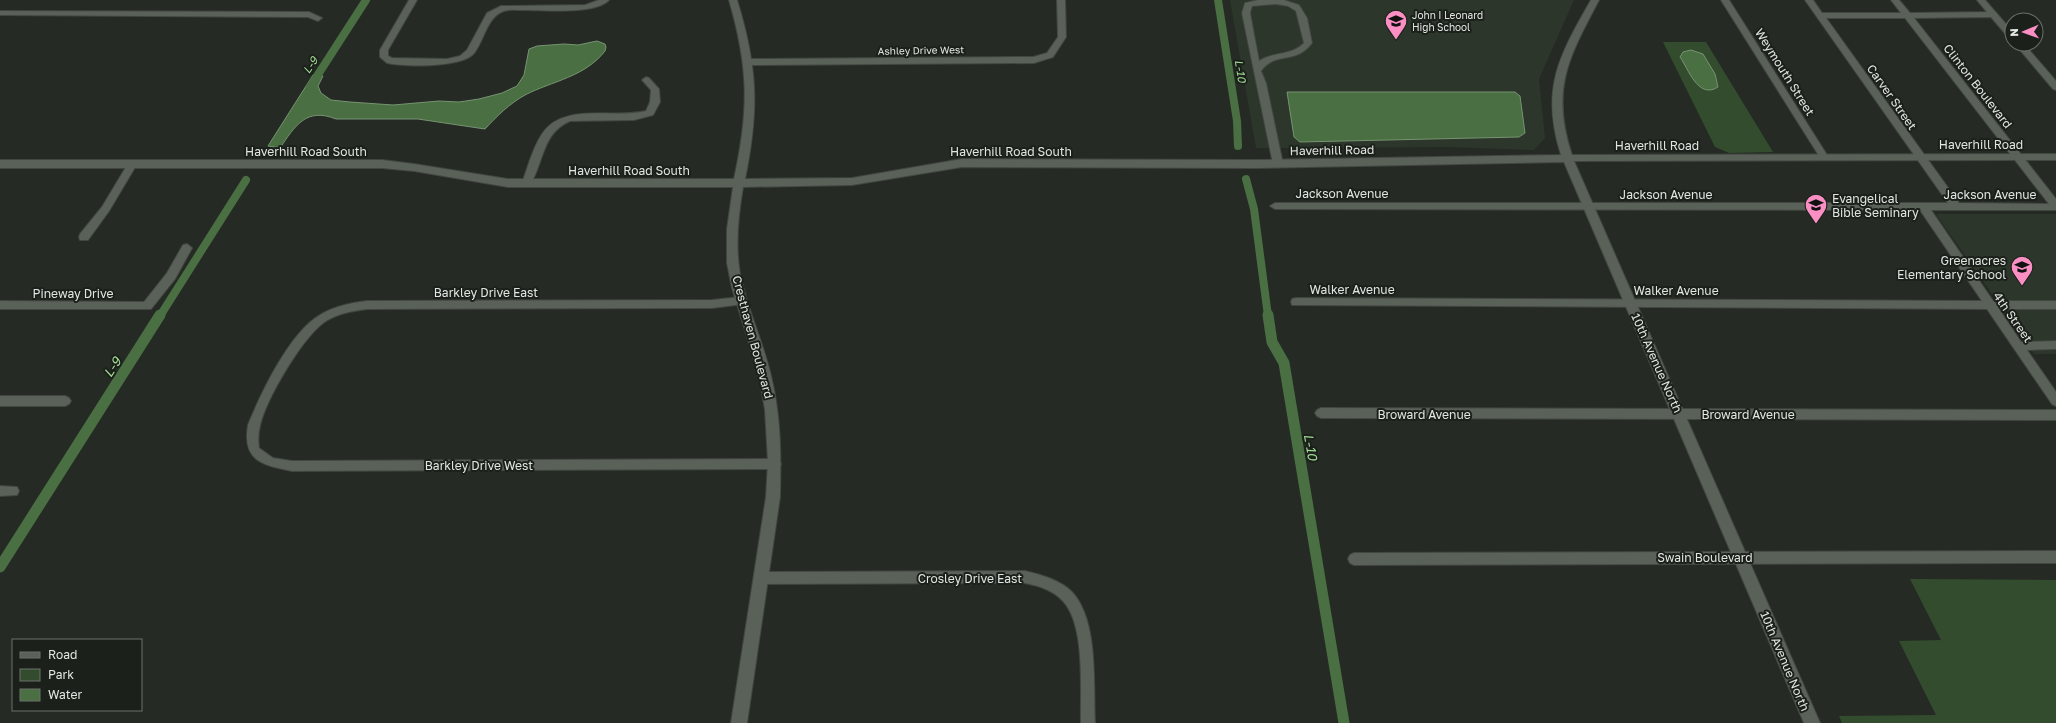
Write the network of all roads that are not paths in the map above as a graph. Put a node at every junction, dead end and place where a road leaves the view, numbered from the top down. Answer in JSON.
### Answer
{"nodes":[{"id":1,"x":413,"y":0,"type":"edge"},
{"id":2,"x":604,"y":0,"type":"edge"},
{"id":3,"x":733,"y":0,"type":"edge"},
{"id":4,"x":1061,"y":0,"type":"edge"},
{"id":5,"x":1595,"y":0,"type":"edge"},
{"id":6,"x":1725,"y":0,"type":"edge"},
{"id":7,"x":1809,"y":0,"type":"edge"},
{"id":8,"x":1895,"y":0,"type":"edge"},
{"id":9,"x":1980,"y":0,"type":"edge"},
{"id":10,"x":0,"y":12,"type":"edge"},
{"id":11,"x":1992,"y":14,"type":"junction"},
{"id":12,"x":1820,"y":16,"type":"junction"},
{"id":13,"x":1908,"y":16,"type":"junction"},
{"id":14,"x":318,"y":18,"type":"dead end"},
{"id":15,"x":2004,"y":27,"type":"edge"},
{"id":16,"x":2026,"y":52,"type":"edge"},
{"id":17,"x":749,"y":62,"type":"junction"},
{"id":18,"x":1257,"y":71,"type":"junction"},
{"id":19,"x":646,"y":80,"type":"dead end"},
{"id":20,"x":2056,"y":87,"type":"edge"},
{"id":21,"x":1824,"y":157,"type":"junction"},
{"id":22,"x":1919,"y":157,"type":"junction"},
{"id":23,"x":2018,"y":157,"type":"junction"},
{"id":24,"x":2056,"y":157,"type":"edge"},
{"id":25,"x":1568,"y":158,"type":"junction"},
{"id":26,"x":0,"y":164,"type":"edge"},
{"id":27,"x":132,"y":164,"type":"junction"},
{"id":28,"x":1257,"y":164,"type":"joint"},
{"id":29,"x":1278,"y":164,"type":"junction"},
{"id":30,"x":527,"y":183,"type":"junction"},
{"id":31,"x":738,"y":183,"type":"junction"},
{"id":32,"x":1275,"y":206,"type":"dead end"},
{"id":33,"x":1587,"y":206,"type":"junction"},
{"id":34,"x":2056,"y":206,"type":"edge"},
{"id":35,"x":1956,"y":207,"type":"junction"},
{"id":36,"x":1924,"y":208,"type":"junction"},
{"id":37,"x":84,"y":237,"type":"dead end"},
{"id":38,"x":188,"y":248,"type":"dead end"},
{"id":39,"x":740,"y":301,"type":"junction"},
{"id":40,"x":1296,"y":302,"type":"dead end"},
{"id":41,"x":1631,"y":302,"type":"junction"},
{"id":42,"x":1988,"y":303,"type":"junction"},
{"id":43,"x":0,"y":305,"type":"edge"},
{"id":44,"x":2056,"y":305,"type":"edge"},
{"id":45,"x":2056,"y":345,"type":"edge"},
{"id":46,"x":2018,"y":346,"type":"junction"},
{"id":47,"x":272,"y":388,"type":"joint"},
{"id":48,"x":2056,"y":400,"type":"edge"},
{"id":49,"x":0,"y":401,"type":"edge"},
{"id":50,"x":65,"y":401,"type":"dead end"},
{"id":51,"x":1321,"y":413,"type":"dead end"},
{"id":52,"x":1680,"y":414,"type":"junction"},
{"id":53,"x":2056,"y":415,"type":"edge"},
{"id":54,"x":775,"y":464,"type":"junction"},
{"id":55,"x":0,"y":491,"type":"edge"},
{"id":56,"x":14,"y":491,"type":"dead end"},
{"id":57,"x":1741,"y":556,"type":"junction"},
{"id":58,"x":2056,"y":557,"type":"edge"},
{"id":59,"x":1354,"y":559,"type":"dead end"},
{"id":60,"x":762,"y":578,"type":"junction"},
{"id":61,"x":739,"y":723,"type":"edge"},
{"id":62,"x":1088,"y":723,"type":"edge"},
{"id":63,"x":1812,"y":723,"type":"edge"}],
"edges":[{"from":1,"to":2,"type":"street"},
{"from":3,"to":17,"type":"street","name":"Cresthaven Boulevard"},
{"from":4,"to":17,"type":"street","name":"Ashley Drive West"},
{"from":5,"to":25,"type":"street","name":"10th Avenue North"},
{"from":6,"to":21,"type":"street","name":"Weymouth Street"},
{"from":7,"to":12,"type":"street","name":"Carver Street"},
{"from":8,"to":13,"type":"street","name":"Clinton Boulevard"},
{"from":9,"to":11,"type":"street"},
{"from":10,"to":14,"type":"street"},
{"from":11,"to":13,"type":"street"},
{"from":11,"to":15,"type":"street"},
{"from":12,"to":13,"type":"street"},
{"from":12,"to":22,"type":"street","name":"Carver Street"},
{"from":13,"to":23,"type":"street","name":"Clinton Boulevard"},
{"from":16,"to":20,"type":"street"},
{"from":17,"to":31,"type":"street","name":"Cresthaven Boulevard"},
{"from":18,"to":18,"type":"street"},
{"from":18,"to":29,"type":"street"},
{"from":19,"to":30,"type":"street"},
{"from":21,"to":22,"type":"street","name":"Haverhill Road"},
{"from":21,"to":25,"type":"street","name":"Haverhill Road"},
{"from":22,"to":23,"type":"street","name":"Haverhill Road"},
{"from":22,"to":35,"type":"street","name":"Carver Street"},
{"from":23,"to":24,"type":"street","name":"Haverhill Road"},
{"from":23,"to":34,"type":"street","name":"Clinton Boulevard"},
{"from":25,"to":29,"type":"street","name":"Haverhill Road"},
{"from":25,"to":33,"type":"street","name":"10th Avenue North"},
{"from":26,"to":27,"type":"street","name":"Haverhill Road South"},
{"from":27,"to":30,"type":"street","name":"Haverhill Road South"},
{"from":27,"to":37,"type":"street"},
{"from":28,"to":29,"type":"street","name":"Haverhill Road"},
{"from":28,"to":31,"type":"street","name":"Haverhill Road South"},
{"from":30,"to":31,"type":"street","name":"Haverhill Road South"},
{"from":31,"to":39,"type":"street","name":"Cresthaven Boulevard"},
{"from":32,"to":33,"type":"street","name":"Jackson Avenue"},
{"from":33,"to":36,"type":"street","name":"Jackson Avenue"},
{"from":33,"to":41,"type":"street","name":"10th Avenue North"},
{"from":34,"to":35,"type":"street","name":"Jackson Avenue"},
{"from":35,"to":36,"type":"street","name":"Jackson Avenue"},
{"from":36,"to":42,"type":"street","name":"4th Street"},
{"from":38,"to":43,"type":"street","name":"Pineway Drive"},
{"from":39,"to":47,"type":"street","name":"Barkley Drive East"},
{"from":39,"to":54,"type":"street","name":"Cresthaven Boulevard"},
{"from":40,"to":41,"type":"street","name":"Walker Avenue"},
{"from":41,"to":42,"type":"street","name":"Walker Avenue"},
{"from":41,"to":52,"type":"street","name":"10th Avenue North"},
{"from":42,"to":44,"type":"street","name":"Walker Avenue"},
{"from":42,"to":46,"type":"street","name":"4th Street"},
{"from":45,"to":46,"type":"street"},
{"from":46,"to":48,"type":"street","name":"4th Street"},
{"from":47,"to":54,"type":"street","name":"Barkley Drive West"},
{"from":49,"to":50,"type":"street"},
{"from":51,"to":52,"type":"street","name":"Broward Avenue"},
{"from":52,"to":53,"type":"street","name":"Broward Avenue"},
{"from":52,"to":57,"type":"street","name":"10th Avenue North"},
{"from":54,"to":60,"type":"street","name":"Cresthaven Boulevard"},
{"from":55,"to":56,"type":"street"},
{"from":57,"to":58,"type":"street","name":"Swain Boulevard"},
{"from":57,"to":59,"type":"street","name":"Swain Boulevard"},
{"from":57,"to":63,"type":"street","name":"10th Avenue North"},
{"from":60,"to":61,"type":"street","name":"Cresthaven Boulevard"},
{"from":60,"to":62,"type":"street","name":"Crosley Drive East"}]}
